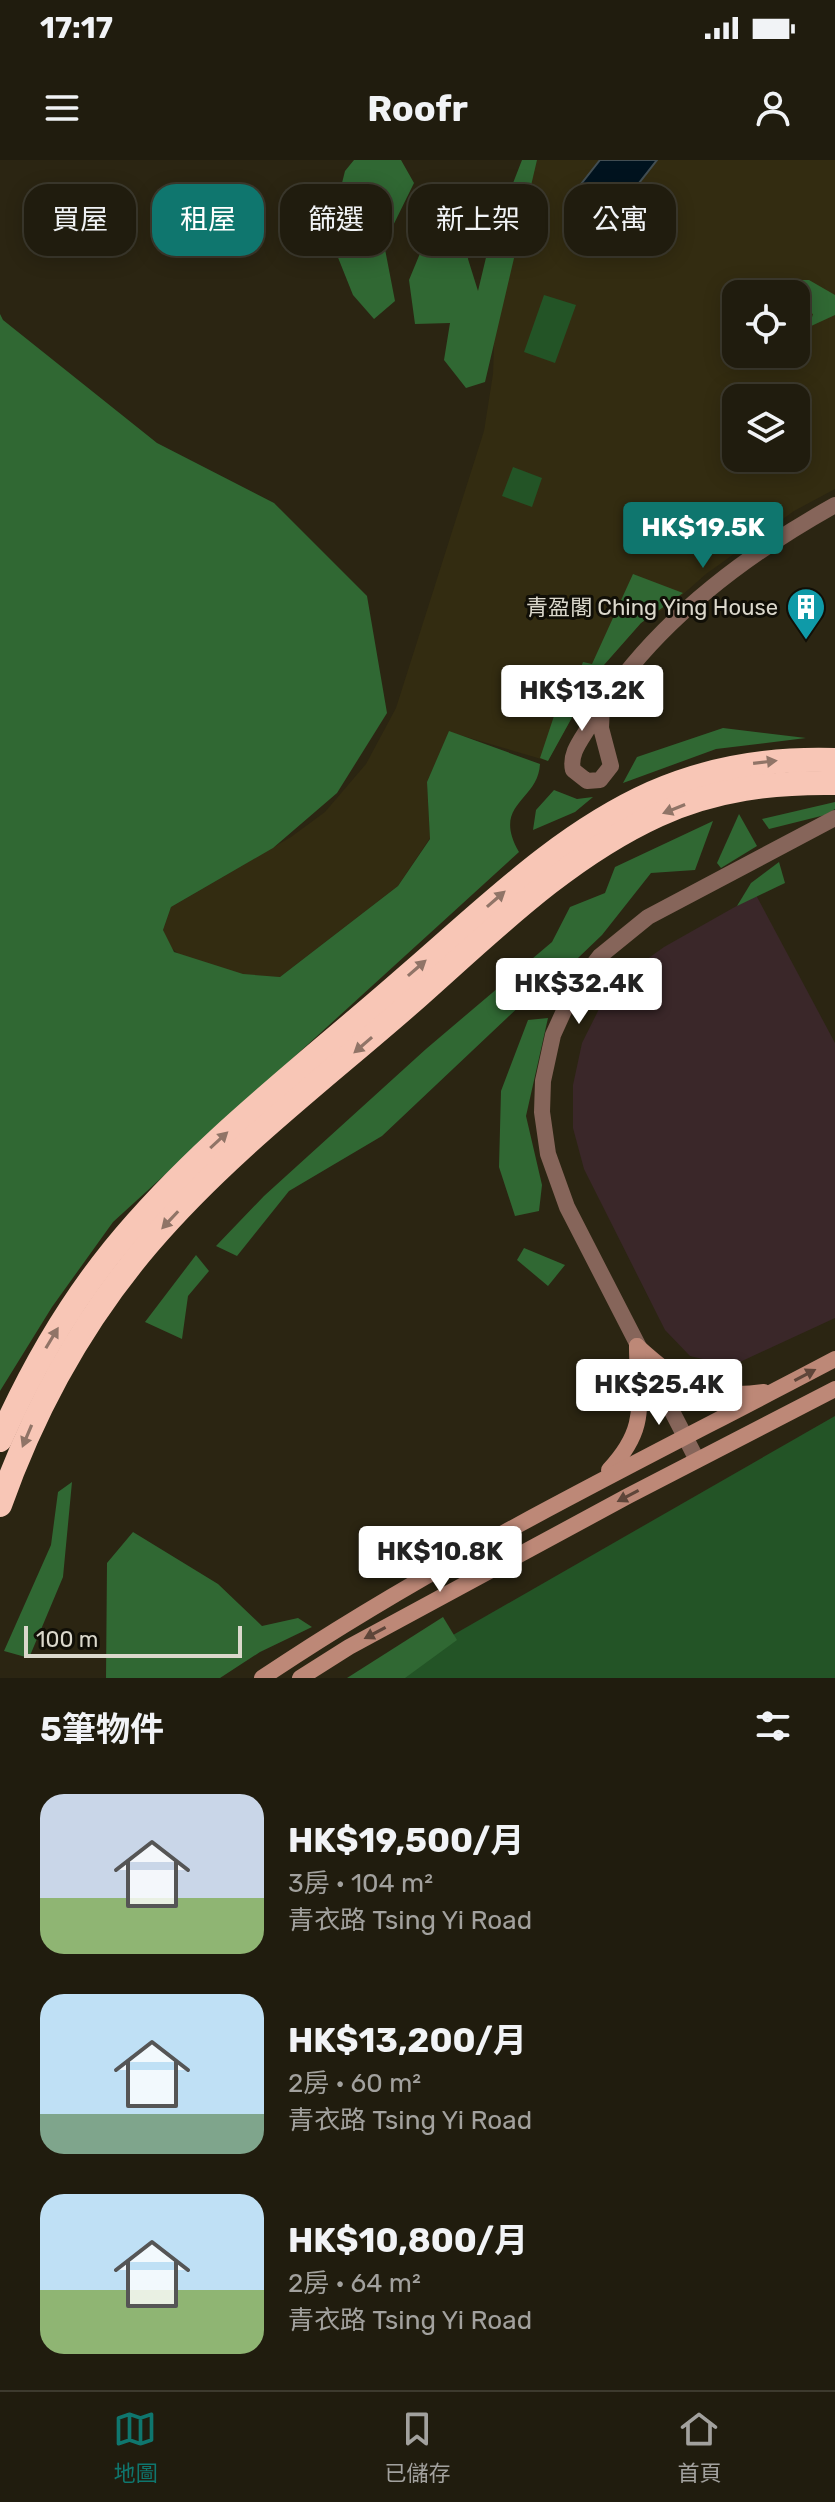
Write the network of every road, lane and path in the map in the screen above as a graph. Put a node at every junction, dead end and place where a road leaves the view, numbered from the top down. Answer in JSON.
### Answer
{"nodes":[{"id":1,"x":835,"y":505,"type":"edge"},
{"id":2,"x":602,"y":704,"type":"dead end"},
{"id":3,"x":835,"y":760,"type":"edge"},
{"id":4,"x":835,"y":783,"type":"edge"},
{"id":5,"x":835,"y":818,"type":"edge"},
{"id":6,"x":637,"y":1346,"type":"junction"},
{"id":7,"x":835,"y":1359,"type":"edge"},
{"id":8,"x":835,"y":1389,"type":"edge"},
{"id":9,"x":774,"y":1391,"type":"junction"},
{"id":10,"x":686,"y":1437,"type":"junction"},
{"id":11,"x":0,"y":1440,"type":"edge"},
{"id":12,"x":697,"y":1460,"type":"junction"},
{"id":13,"x":600,"y":1480,"type":"junction"},
{"id":14,"x":0,"y":1505,"type":"edge"},
{"id":15,"x":262,"y":1678,"type":"edge"},
{"id":16,"x":300,"y":1678,"type":"edge"}],
"edges":[{"from":1,"to":2,"type":"street"},
{"from":11,"to":3,"type":"highway","one_way":true},
{"from":4,"to":14,"type":"highway","one_way":true},
{"from":5,"to":6,"type":"street"},
{"from":6,"to":9,"type":"main road"},
{"from":6,"to":10,"type":"street"},
{"from":6,"to":13,"type":"main road"},
{"from":9,"to":7,"type":"main road","one_way":true},
{"from":8,"to":12,"type":"main road"},
{"from":9,"to":10,"type":"main road"},
{"from":10,"to":12,"type":"street"},
{"from":10,"to":13,"type":"main road"},
{"from":12,"to":16,"type":"main road","one_way":true},
{"from":13,"to":15,"type":"main road"}]}
